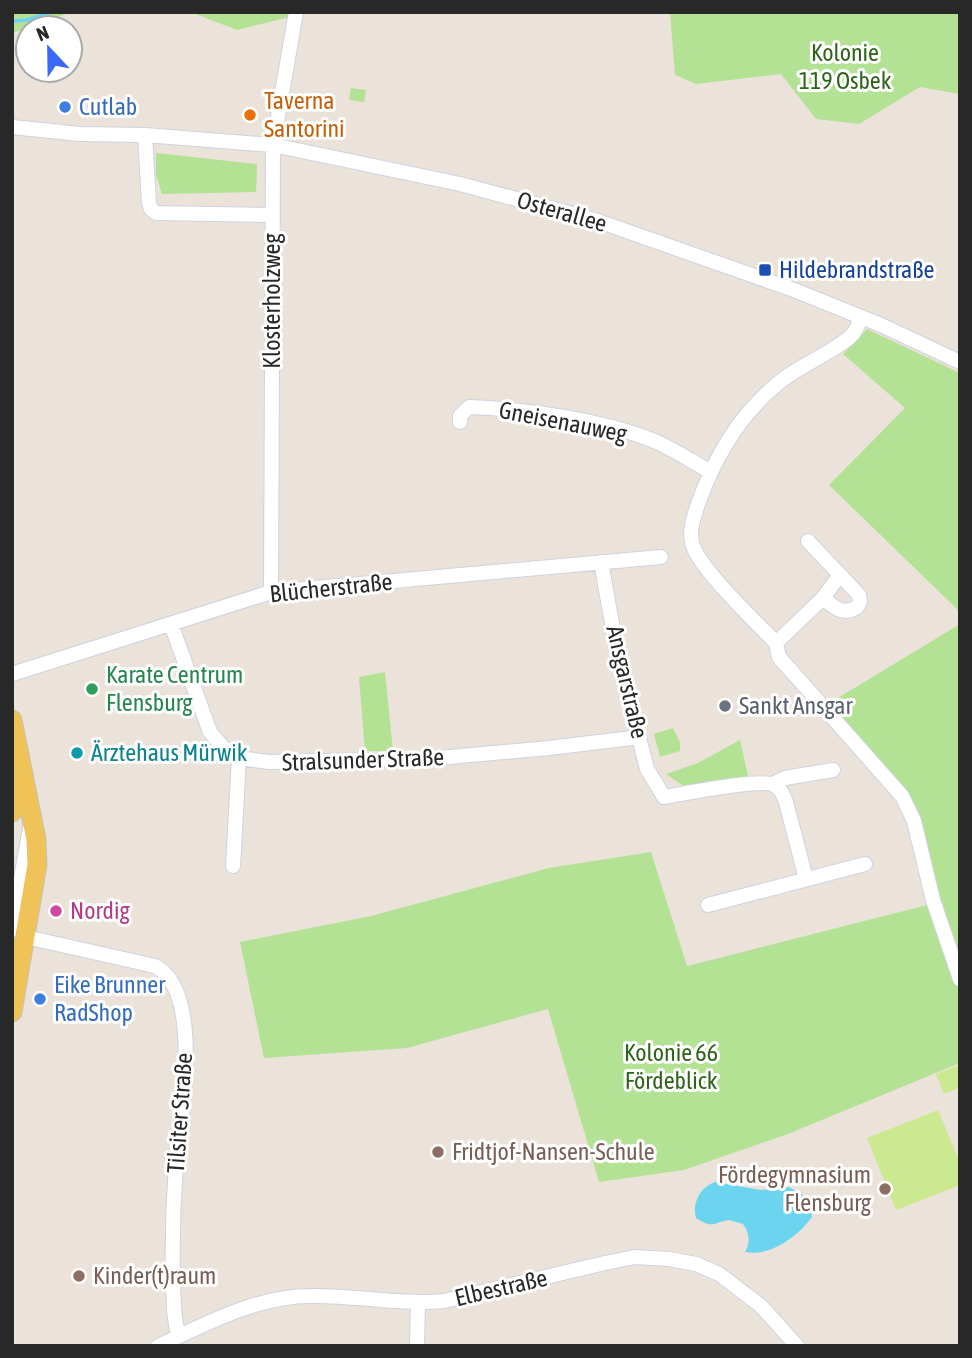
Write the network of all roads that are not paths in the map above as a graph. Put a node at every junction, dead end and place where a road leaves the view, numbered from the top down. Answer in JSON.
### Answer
{"nodes":[{"id":1,"x":296,"y":12,"type":"edge"},
{"id":2,"x":12,"y":127,"type":"edge"},
{"id":3,"x":145,"y":135,"type":"junction"},
{"id":4,"x":273,"y":145,"type":"junction"},
{"id":5,"x":271,"y":215,"type":"junction"},
{"id":6,"x":861,"y":317,"type":"junction"},
{"id":7,"x":960,"y":362,"type":"edge"},
{"id":8,"x":460,"y":422,"type":"dead end"},
{"id":9,"x":709,"y":471,"type":"junction"},
{"id":10,"x":808,"y":541,"type":"dead end"},
{"id":11,"x":661,"y":556,"type":"dead end"},
{"id":12,"x":601,"y":562,"type":"junction"},
{"id":13,"x":839,"y":576,"type":"junction"},
{"id":14,"x":271,"y":592,"type":"junction"},
{"id":15,"x":824,"y":598,"type":"junction"},
{"id":16,"x":171,"y":624,"type":"junction"},
{"id":17,"x":776,"y":643,"type":"junction"},
{"id":18,"x":12,"y":674,"type":"edge"},
{"id":19,"x":12,"y":720,"type":"edge"},
{"id":20,"x":640,"y":737,"type":"junction"},
{"id":21,"x":239,"y":758,"type":"junction"},
{"id":22,"x":833,"y":770,"type":"dead end"},
{"id":23,"x":773,"y":784,"type":"junction"},
{"id":24,"x":22,"y":814,"type":"edge"},
{"id":25,"x":865,"y":864,"type":"dead end"},
{"id":26,"x":233,"y":866,"type":"dead end"},
{"id":27,"x":806,"y":879,"type":"junction"},
{"id":28,"x":708,"y":905,"type":"dead end"},
{"id":29,"x":19,"y":933,"type":"edge"},
{"id":30,"x":960,"y":979,"type":"edge"},
{"id":31,"x":12,"y":1012,"type":"edge"},
{"id":32,"x":418,"y":1303,"type":"junction"},
{"id":33,"x":179,"y":1336,"type":"junction"},
{"id":34,"x":158,"y":1346,"type":"edge"},
{"id":35,"x":417,"y":1346,"type":"edge"},
{"id":36,"x":797,"y":1346,"type":"edge"}],
"edges":[{"from":1,"to":4,"type":"street","name":"Klosterholzweg"},
{"from":2,"to":3,"type":"street","name":"Osterallee"},
{"from":3,"to":4,"type":"street","name":"Osterallee"},
{"from":3,"to":5,"type":"street"},
{"from":4,"to":5,"type":"street","name":"Klosterholzweg"},
{"from":4,"to":6,"type":"street","name":"Osterallee"},
{"from":5,"to":14,"type":"street","name":"Klosterholzweg"},
{"from":6,"to":7,"type":"street","name":"Osterallee"},
{"from":6,"to":9,"type":"street"},
{"from":8,"to":9,"type":"street","name":"Gneisenauweg"},
{"from":9,"to":17,"type":"street"},
{"from":10,"to":13,"type":"street"},
{"from":11,"to":12,"type":"street","name":"Blücherstraße"},
{"from":12,"to":14,"type":"street","name":"Blücherstraße"},
{"from":12,"to":20,"type":"street","name":"Ansgarstraße"},
{"from":13,"to":15,"type":"street"},
{"from":13,"to":15,"type":"street"},
{"from":14,"to":16,"type":"street","name":"Blücherstraße"},
{"from":15,"to":17,"type":"street"},
{"from":16,"to":18,"type":"street","name":"Blücherstraße"},
{"from":16,"to":21,"type":"street"},
{"from":17,"to":30,"type":"street"},
{"from":19,"to":24,"type":"main road"},
{"from":20,"to":21,"type":"street","name":"Stralsunder Straße"},
{"from":20,"to":23,"type":"street","name":"Ansgarstraße"},
{"from":21,"to":26,"type":"street"},
{"from":22,"to":23,"type":"street"},
{"from":23,"to":27,"type":"street"},
{"from":24,"to":29,"type":"main road"},
{"from":25,"to":27,"type":"street"},
{"from":27,"to":28,"type":"street"},
{"from":29,"to":31,"type":"main road"},
{"from":29,"to":33,"type":"street","name":"Tilsiter Straße"},
{"from":32,"to":33,"type":"street","name":"Elbestraße"},
{"from":32,"to":35,"type":"street"},
{"from":32,"to":36,"type":"street","name":"Elbestraße"},
{"from":33,"to":34,"type":"street"}]}
